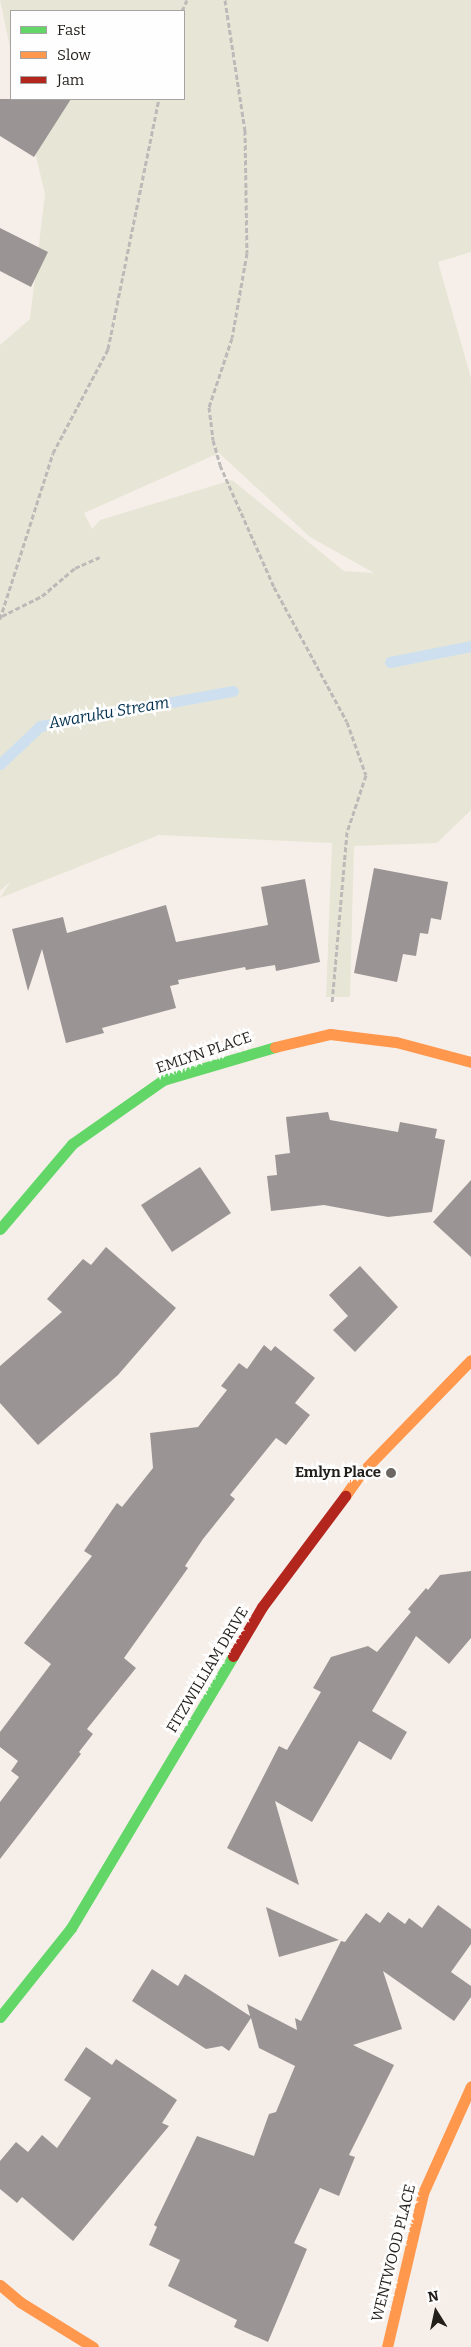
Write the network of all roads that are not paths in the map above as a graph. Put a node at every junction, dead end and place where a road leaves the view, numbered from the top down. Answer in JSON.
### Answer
{"nodes":[{"id":1,"x":471,"y":1062,"type":"edge"},
{"id":2,"x":0,"y":1229,"type":"edge"},
{"id":3,"x":471,"y":1360,"type":"edge"},
{"id":4,"x":0,"y":2017,"type":"edge"},
{"id":5,"x":471,"y":2086,"type":"edge"},
{"id":6,"x":0,"y":2285,"type":"edge"},
{"id":7,"x":93,"y":2347,"type":"edge"},
{"id":8,"x":387,"y":2347,"type":"edge"}],
"edges":[{"from":1,"to":2,"type":"street","name":"EMLYN PLACE"},
{"from":3,"to":4,"type":"street","name":"FITZWILLIAM DRIVE"},
{"from":5,"to":8,"type":"street","name":"WENTWOOD PLACE"},
{"from":6,"to":7,"type":"street"}]}
